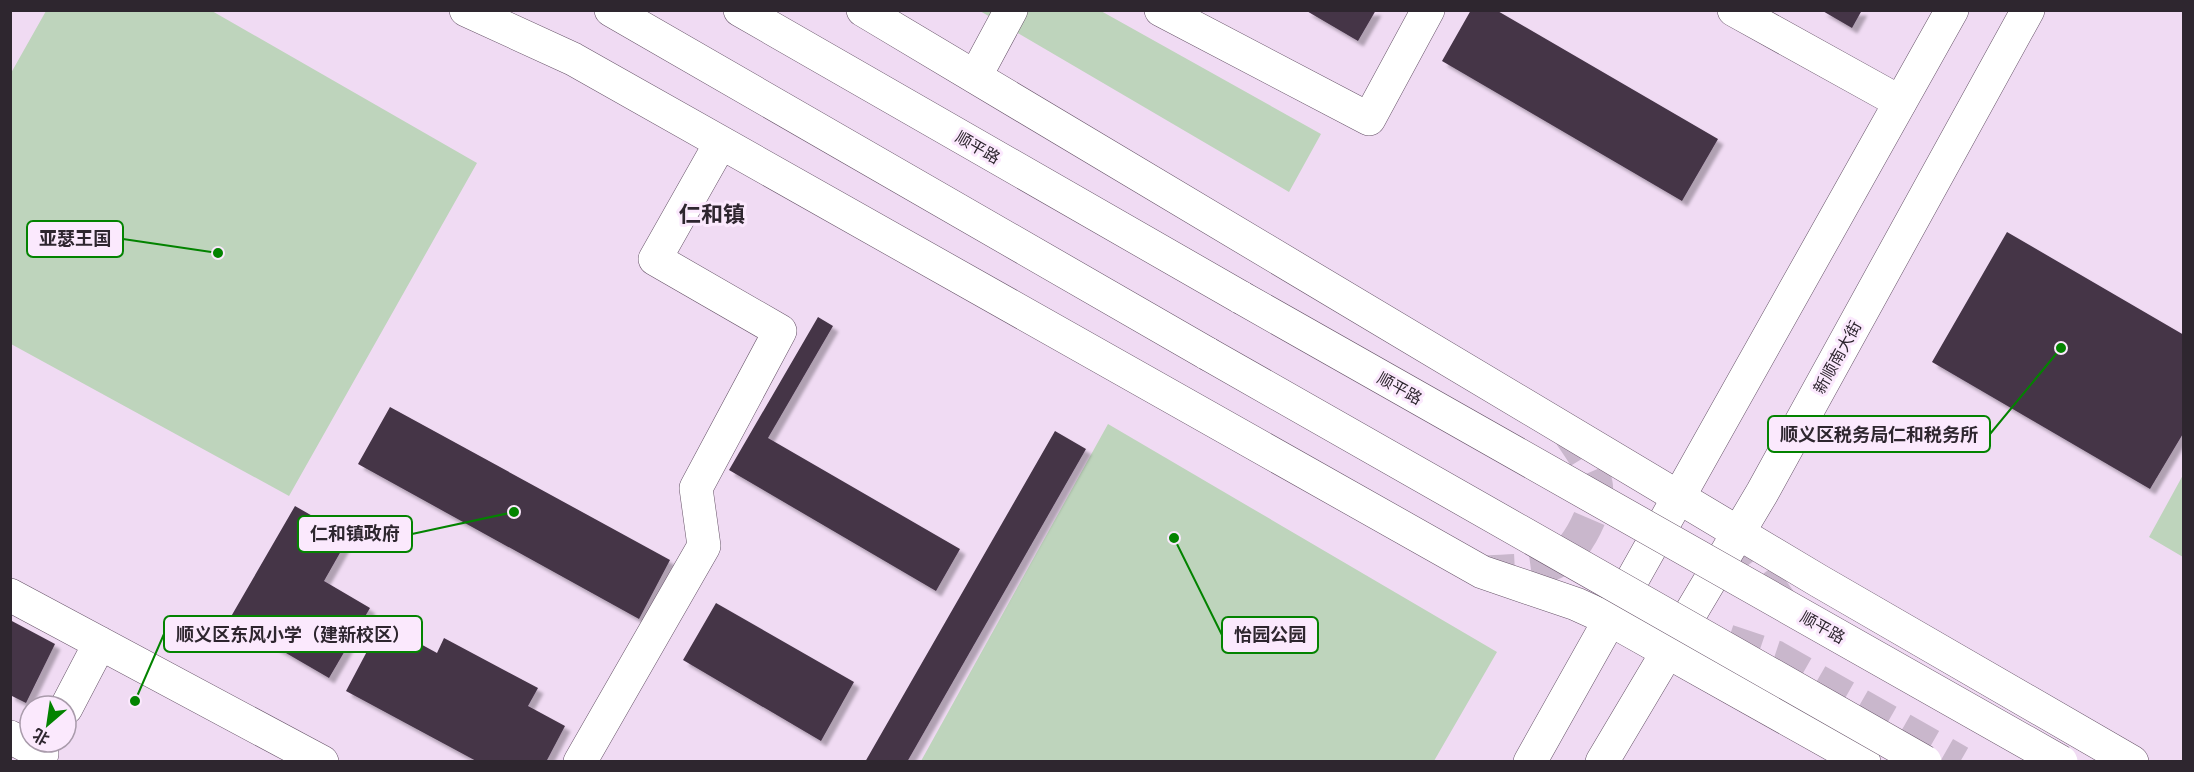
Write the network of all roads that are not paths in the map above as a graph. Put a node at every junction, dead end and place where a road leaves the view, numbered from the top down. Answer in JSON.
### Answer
{"nodes":[{"id":1,"x":466,"y":10,"type":"edge"},
{"id":2,"x":597,"y":10,"type":"edge"},
{"id":3,"x":611,"y":10,"type":"edge"},
{"id":4,"x":740,"y":10,"type":"edge"},
{"id":5,"x":863,"y":10,"type":"edge"},
{"id":6,"x":1011,"y":10,"type":"edge"},
{"id":7,"x":1161,"y":10,"type":"edge"},
{"id":8,"x":1428,"y":10,"type":"edge"},
{"id":9,"x":1734,"y":10,"type":"edge"},
{"id":10,"x":1952,"y":10,"type":"edge"},
{"id":11,"x":2028,"y":10,"type":"edge"},
{"id":12,"x":647,"y":32,"type":"junction"},
{"id":13,"x":975,"y":77,"type":"junction"},
{"id":14,"x":1900,"y":102,"type":"junction"},
{"id":15,"x":720,"y":144,"type":"junction"},
{"id":16,"x":1680,"y":498,"type":"junction"},
{"id":17,"x":1738,"y":532,"type":"junction"},
{"id":18,"x":10,"y":595,"type":"edge"},
{"id":19,"x":1610,"y":619,"type":"junction"},
{"id":20,"x":100,"y":643,"type":"junction"},
{"id":21,"x":1668,"y":652,"type":"junction"},
{"id":22,"x":73,"y":694,"type":"edge"},
{"id":23,"x":322,"y":762,"type":"edge"},
{"id":24,"x":580,"y":762,"type":"edge"},
{"id":25,"x":1530,"y":762,"type":"edge"},
{"id":26,"x":1602,"y":762,"type":"edge"},
{"id":27,"x":1864,"y":762,"type":"edge"},
{"id":28,"x":1926,"y":762,"type":"edge"},
{"id":29,"x":2061,"y":762,"type":"edge"},
{"id":30,"x":2132,"y":762,"type":"edge"}],
"edges":[{"from":1,"to":15,"type":"main road"},
{"from":2,"to":12,"type":"main road"},
{"from":3,"to":12,"type":"main road"},
{"from":4,"to":29,"type":"main road","name":"顺平路","bridge":true},
{"from":5,"to":13,"type":"main road"},
{"from":6,"to":13,"type":"main road"},
{"from":7,"to":8,"type":"main road"},
{"from":9,"to":14,"type":"main road"},
{"from":10,"to":14,"type":"main road"},
{"from":11,"to":17,"type":"main road","name":"新顺南大街"},
{"from":12,"to":28,"type":"main road","bridge":true},
{"from":13,"to":16,"type":"main road"},
{"from":14,"to":16,"type":"main road"},
{"from":15,"to":19,"type":"main road"},
{"from":15,"to":24,"type":"main road"},
{"from":16,"to":17,"type":"main road"},
{"from":16,"to":19,"type":"main road"},
{"from":17,"to":21,"type":"main road","name":"新顺南大街"},
{"from":17,"to":30,"type":"main road"},
{"from":18,"to":20,"type":"main road"},
{"from":19,"to":21,"type":"main road"},
{"from":19,"to":25,"type":"main road"},
{"from":20,"to":22,"type":"main road"},
{"from":20,"to":23,"type":"main road"},
{"from":21,"to":26,"type":"main road","name":"新顺南大街"},
{"from":21,"to":27,"type":"main road"}]}
